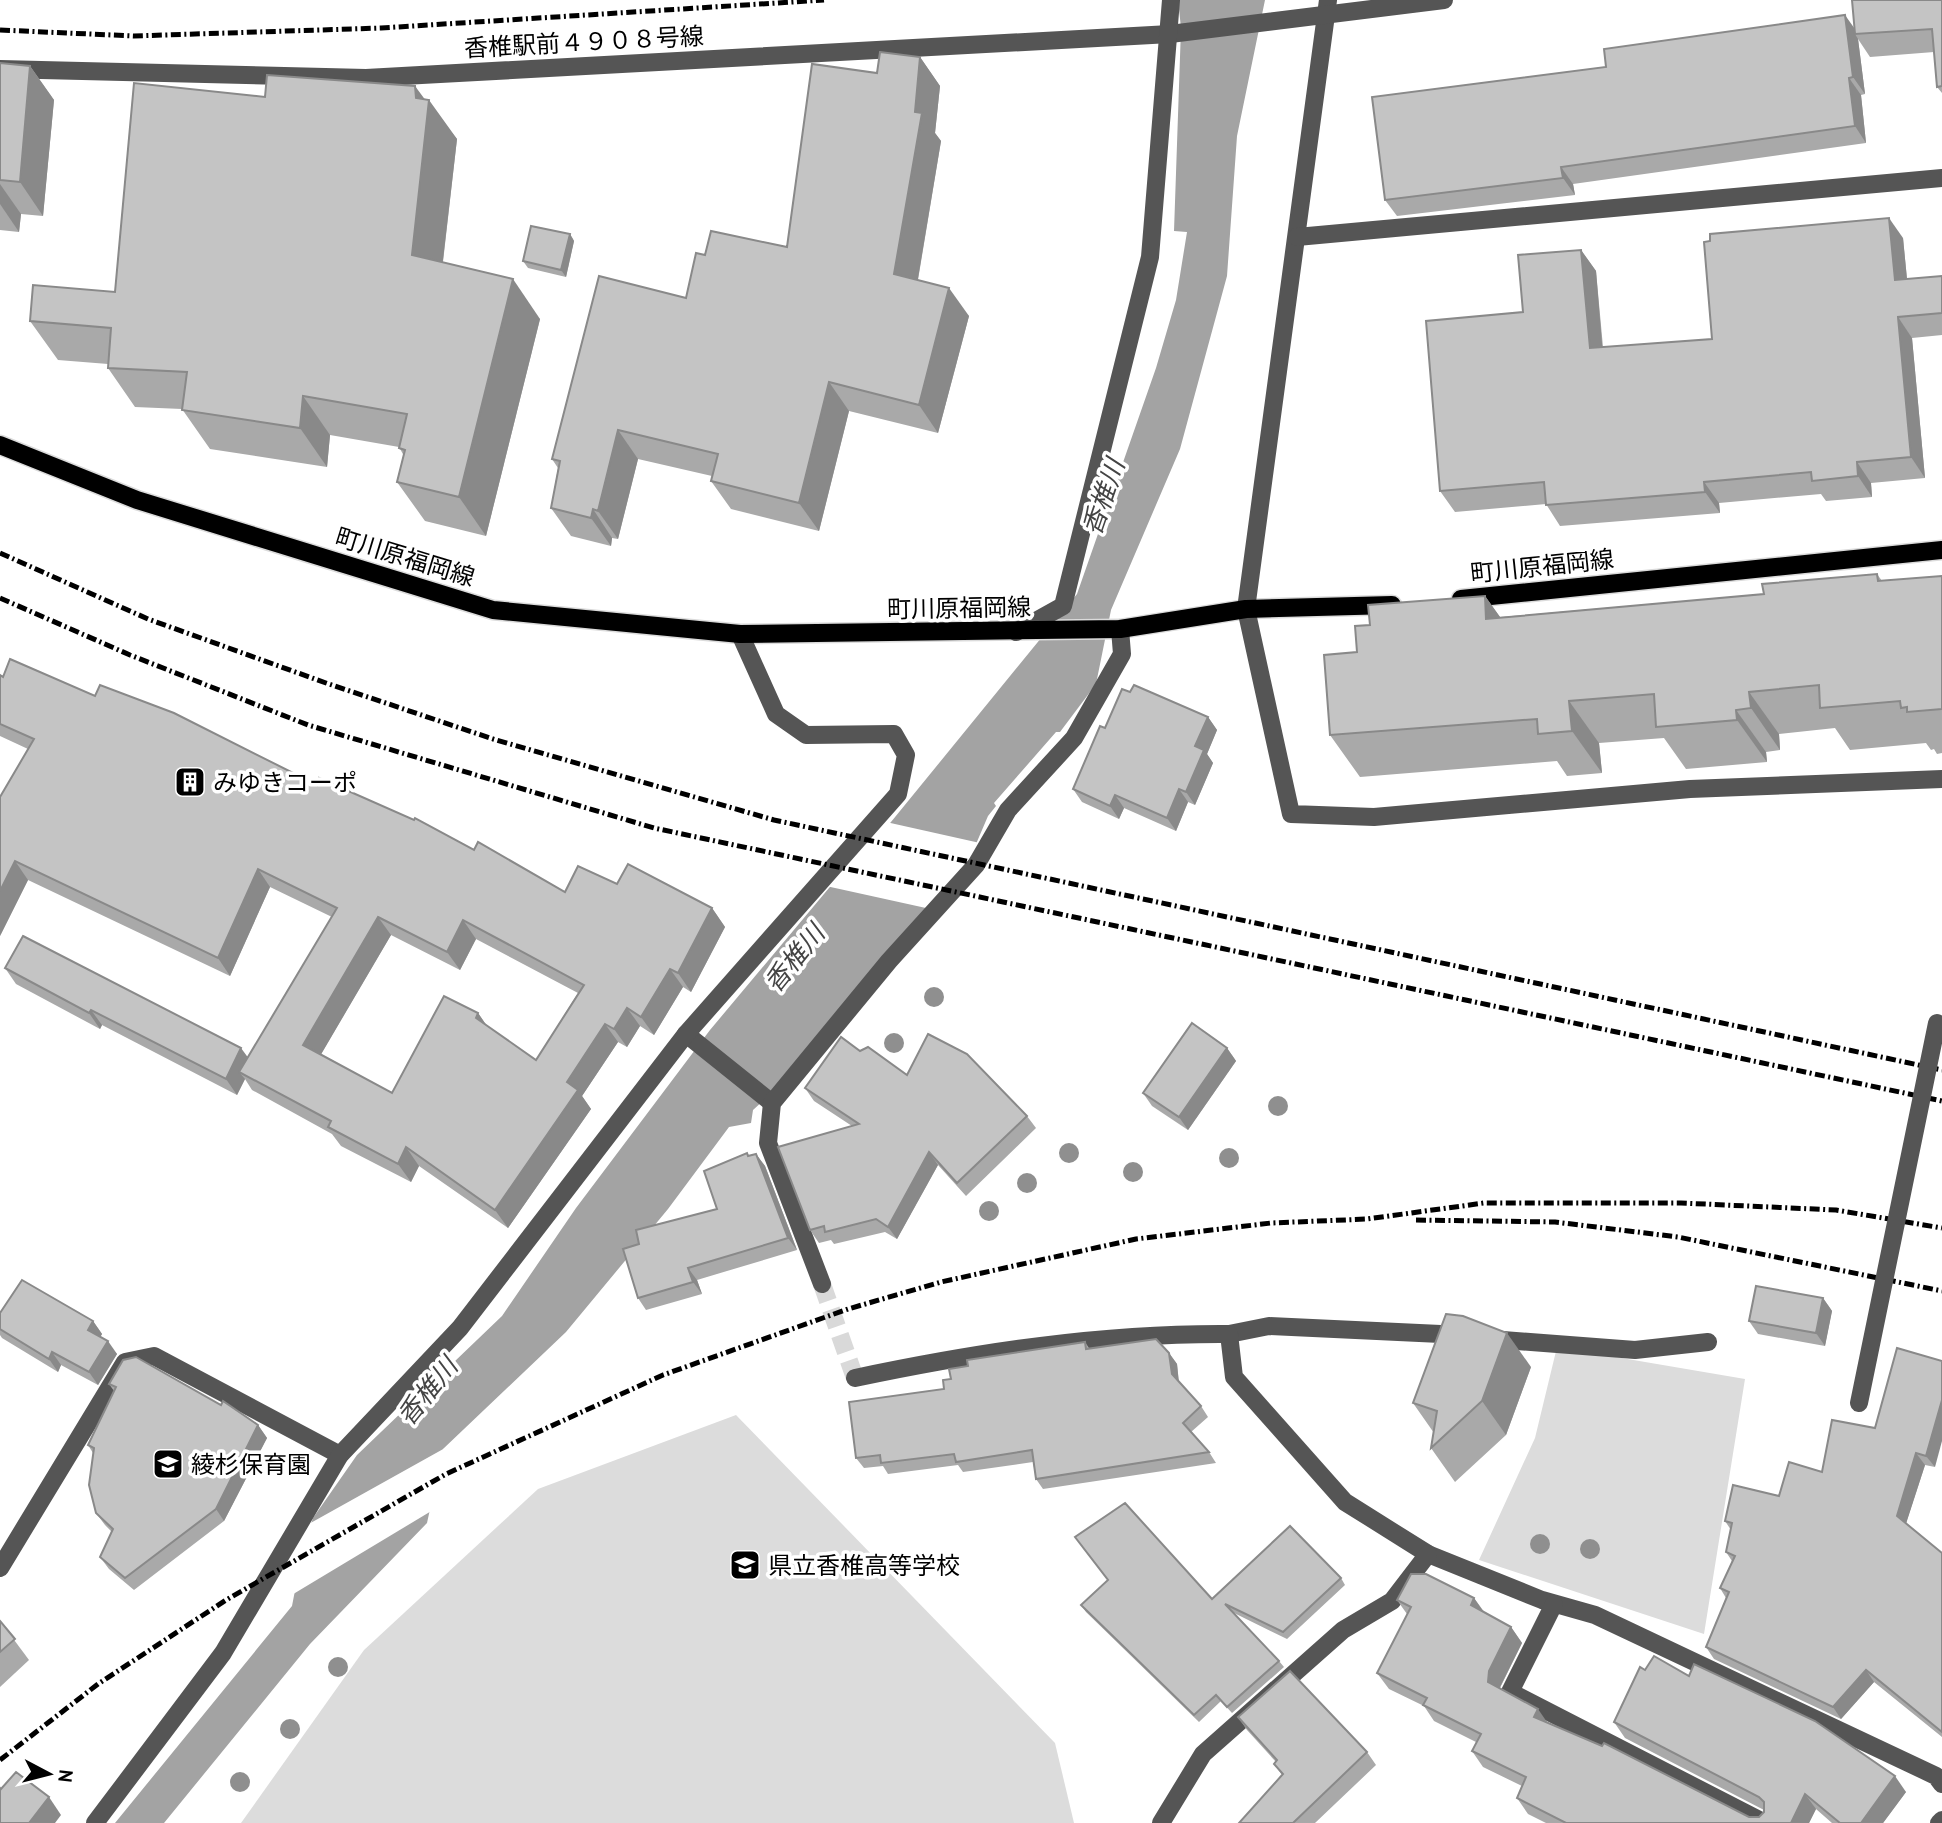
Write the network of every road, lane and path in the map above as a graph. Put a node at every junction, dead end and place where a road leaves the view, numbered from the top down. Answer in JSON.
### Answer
{"nodes":[{"id":1,"x":1171,"y":0,"type":"edge"},
{"id":2,"x":1444,"y":0,"type":"edge"},
{"id":3,"x":1328,"y":8,"type":"edge"},
{"id":4,"x":1170,"y":34,"type":"junction"},
{"id":5,"x":0,"y":69,"type":"edge"},
{"id":6,"x":1942,"y":178,"type":"edge"},
{"id":7,"x":1297,"y":237,"type":"junction"},
{"id":8,"x":0,"y":446,"type":"edge"},
{"id":9,"x":1942,"y":551,"type":"edge"},
{"id":10,"x":1449,"y":600,"type":"edge"},
{"id":11,"x":1408,"y":604,"type":"edge"},
{"id":12,"x":1246,"y":609,"type":"junction"},
{"id":13,"x":1120,"y":629,"type":"junction"},
{"id":14,"x":1016,"y":632,"type":"junction"},
{"id":15,"x":740,"y":634,"type":"junction"},
{"id":16,"x":1942,"y":779,"type":"edge"},
{"id":17,"x":1937,"y":1023,"type":"dead end"},
{"id":18,"x":686,"y":1034,"type":"junction"},
{"id":19,"x":772,"y":1103,"type":"junction"},
{"id":20,"x":822,"y":1284,"type":"tunnel mouth"},
{"id":21,"x":1229,"y":1334,"type":"junction"},
{"id":22,"x":1708,"y":1342,"type":"dead end"},
{"id":23,"x":855,"y":1378,"type":"dead end"},
{"id":24,"x":1859,"y":1403,"type":"dead end"},
{"id":25,"x":340,"y":1455,"type":"junction"},
{"id":26,"x":1428,"y":1554,"type":"junction"},
{"id":27,"x":0,"y":1568,"type":"edge"},
{"id":28,"x":1554,"y":1604,"type":"junction"},
{"id":29,"x":1942,"y":1784,"type":"edge"},
{"id":30,"x":94,"y":1823,"type":"edge"},
{"id":31,"x":1161,"y":1823,"type":"edge"},
{"id":32,"x":1765,"y":1823,"type":"edge"}],
"edges":[{"from":1,"to":4,"type":"street"},
{"from":2,"to":3,"type":"street","name":"香椎駅前４９０８号線"},
{"from":3,"to":4,"type":"street","name":"香椎駅前４９０８号線"},
{"from":3,"to":7,"type":"street"},
{"from":4,"to":5,"type":"street","name":"香椎駅前４９０８号線"},
{"from":4,"to":14,"type":"street"},
{"from":6,"to":7,"type":"street"},
{"from":7,"to":12,"type":"street"},
{"from":8,"to":15,"type":"main road","name":"町川原福岡線"},
{"from":9,"to":10,"type":"main road","name":"町川原福岡線"},
{"from":11,"to":12,"type":"main road","name":"町川原福岡線"},
{"from":12,"to":13,"type":"main road","name":"町川原福岡線"},
{"from":12,"to":16,"type":"street"},
{"from":13,"to":14,"type":"main road","name":"町川原福岡線"},
{"from":13,"to":19,"type":"street"},
{"from":14,"to":15,"type":"main road","name":"町川原福岡線"},
{"from":15,"to":18,"type":"street"},
{"from":17,"to":24,"type":"street","bridge":true},
{"from":18,"to":19,"type":"street"},
{"from":18,"to":25,"type":"street"},
{"from":19,"to":20,"type":"street"},
{"from":21,"to":22,"type":"street"},
{"from":21,"to":23,"type":"street"},
{"from":21,"to":26,"type":"street"},
{"from":25,"to":27,"type":"street"},
{"from":25,"to":30,"type":"street"},
{"from":26,"to":28,"type":"street"},
{"from":26,"to":31,"type":"street"},
{"from":28,"to":29,"type":"street"},
{"from":28,"to":32,"type":"street"}]}
